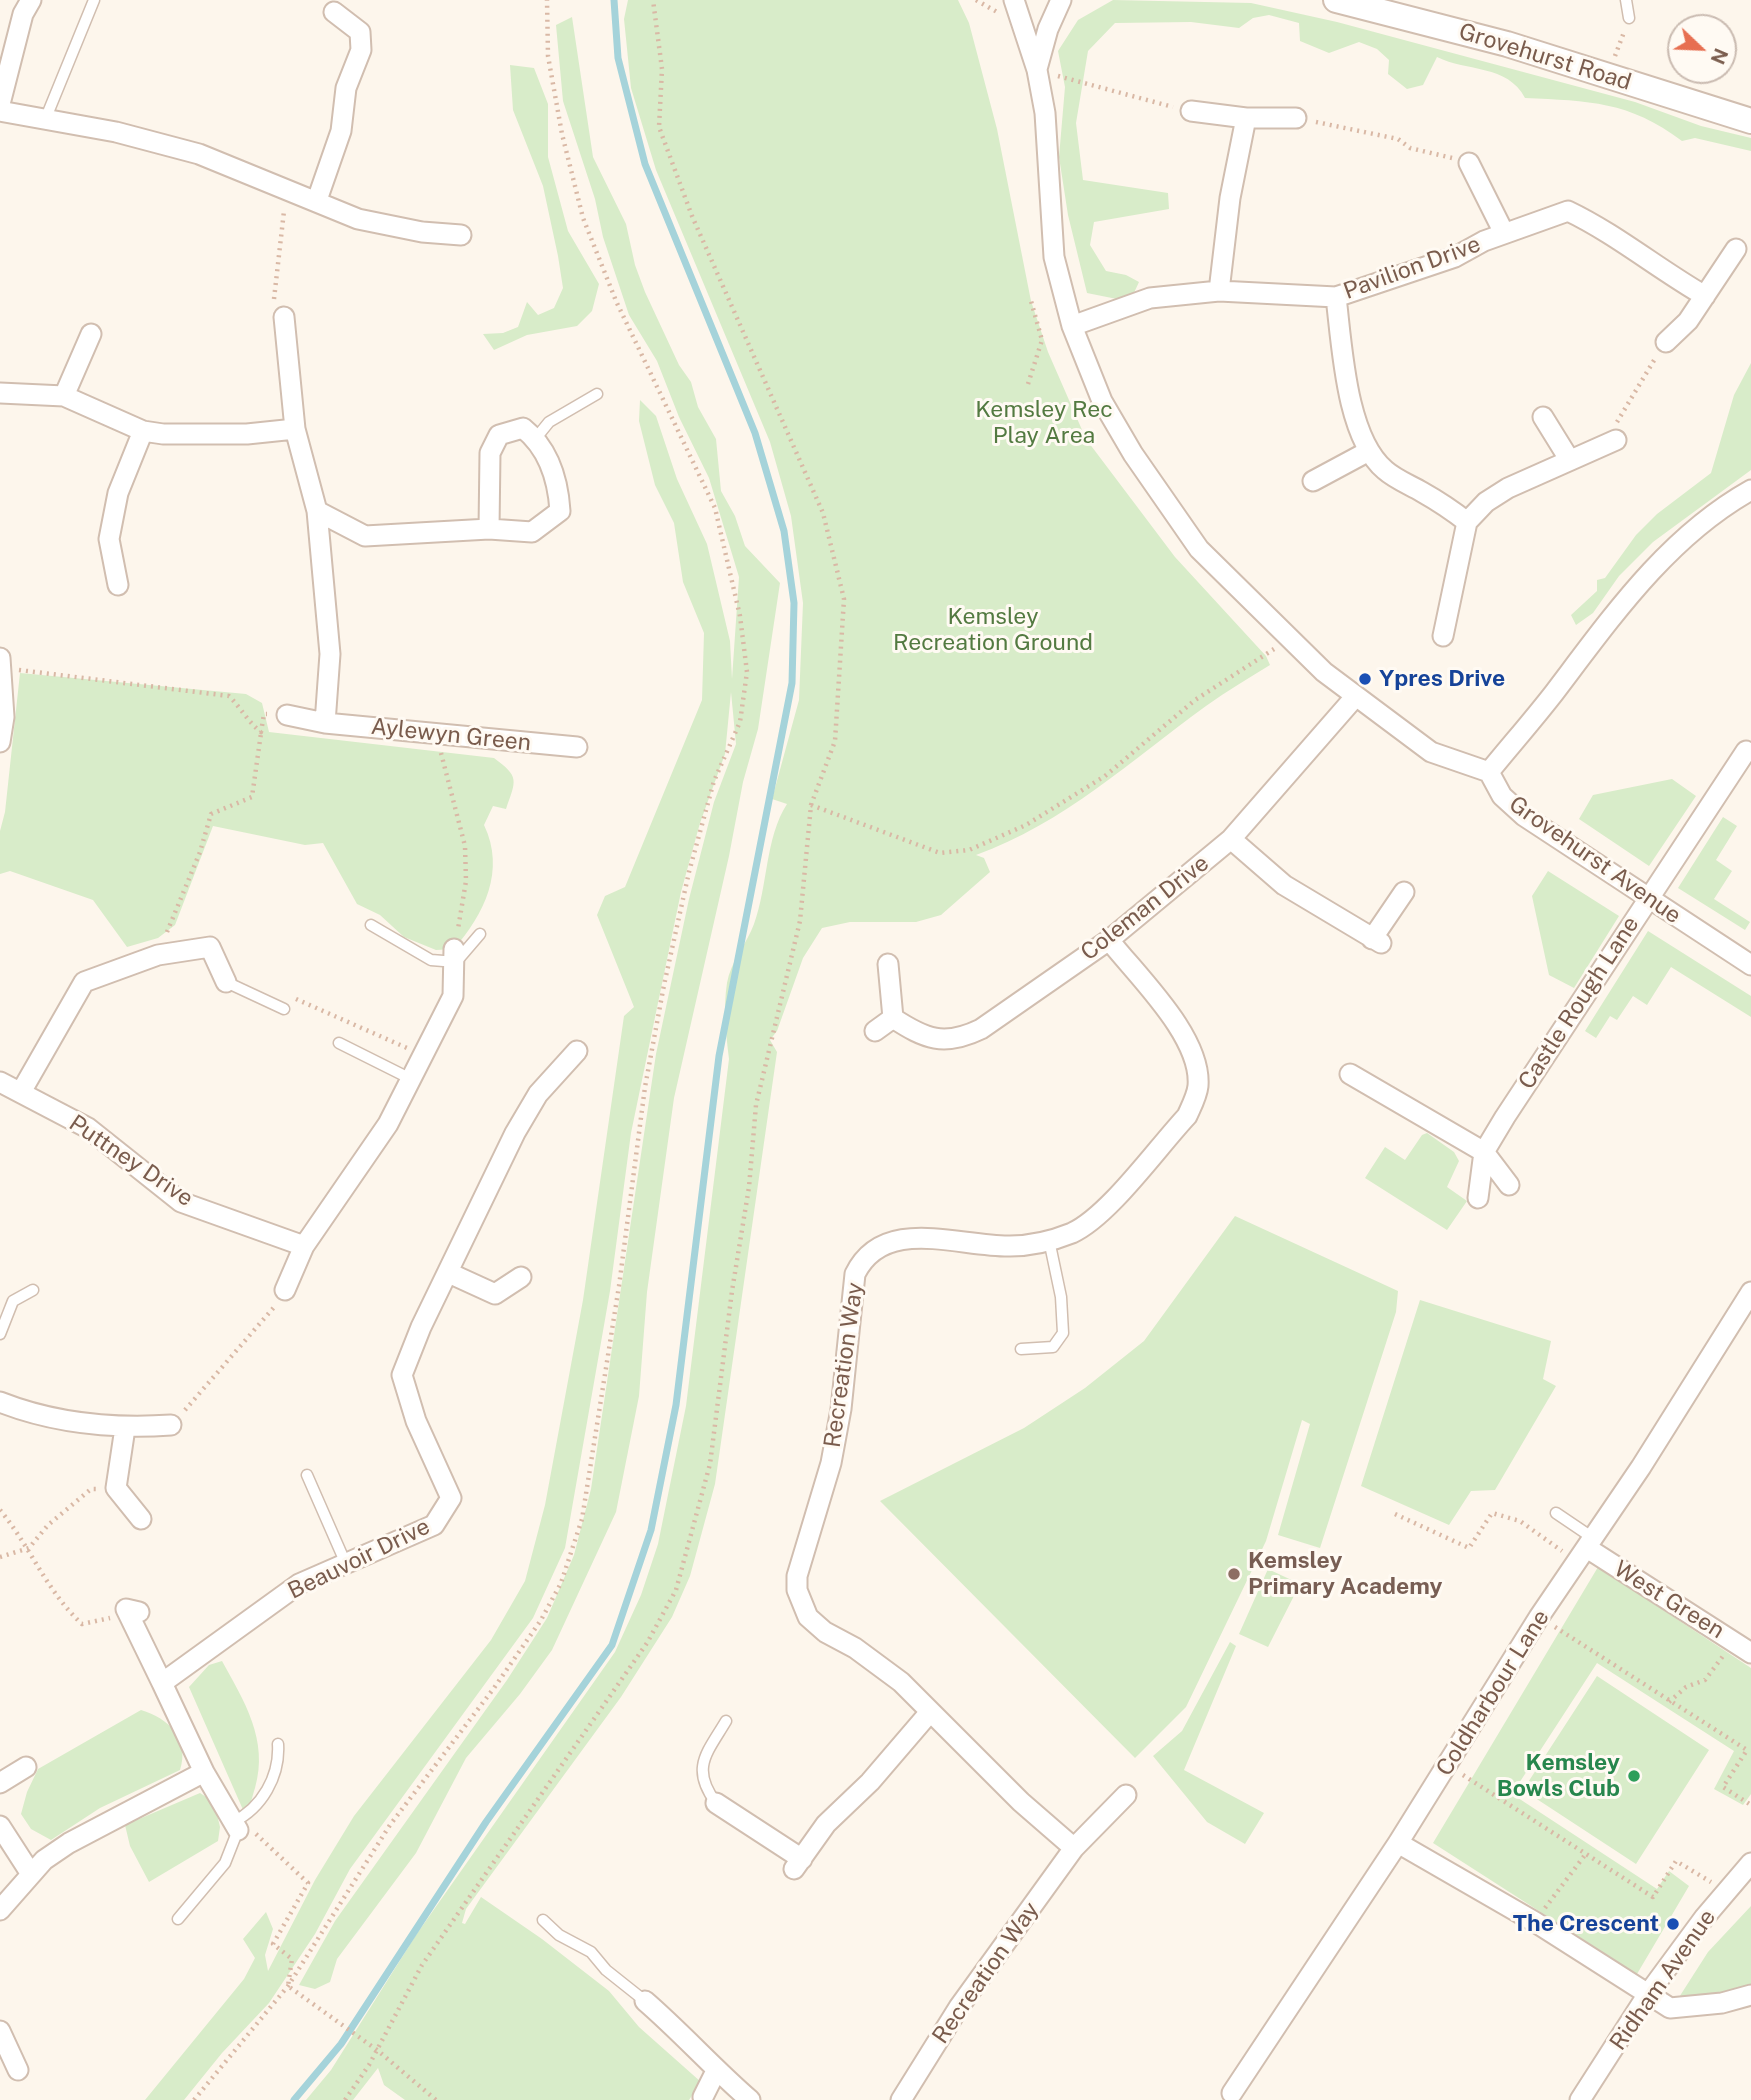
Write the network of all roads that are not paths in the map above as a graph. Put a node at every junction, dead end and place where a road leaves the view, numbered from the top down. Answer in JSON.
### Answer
{"nodes":[{"id":1,"x":94,"y":0,"type":"edge"},
{"id":2,"x":1013,"y":0,"type":"edge"},
{"id":3,"x":1060,"y":0,"type":"edge"},
{"id":4,"x":1336,"y":0,"type":"edge"},
{"id":5,"x":1626,"y":0,"type":"edge"},
{"id":6,"x":25,"y":5,"type":"edge"},
{"id":7,"x":334,"y":12,"type":"dead end"},
{"id":8,"x":1629,"y":18,"type":"road end"},
{"id":9,"x":1037,"y":70,"type":"junction"},
{"id":10,"x":0,"y":104,"type":"edge"},
{"id":11,"x":0,"y":111,"type":"edge"},
{"id":12,"x":1191,"y":111,"type":"road end"},
{"id":13,"x":1247,"y":118,"type":"junction"},
{"id":14,"x":1296,"y":118,"type":"road end"},
{"id":15,"x":45,"y":120,"type":"junction"},
{"id":16,"x":1751,"y":121,"type":"edge"},
{"id":17,"x":1469,"y":163,"type":"road end"},
{"id":18,"x":317,"y":200,"type":"junction"},
{"id":19,"x":1504,"y":233,"type":"junction"},
{"id":20,"x":461,"y":235,"type":"dead end"},
{"id":21,"x":1736,"y":249,"type":"dead end"},
{"id":22,"x":1219,"y":291,"type":"junction"},
{"id":23,"x":1705,"y":296,"type":"junction"},
{"id":24,"x":1336,"y":297,"type":"junction"},
{"id":25,"x":284,"y":317,"type":"road end"},
{"id":26,"x":1072,"y":326,"type":"junction"},
{"id":27,"x":91,"y":334,"type":"dead end"},
{"id":28,"x":1666,"y":342,"type":"road end"},
{"id":29,"x":0,"y":393,"type":"edge"},
{"id":30,"x":597,"y":394,"type":"dead end"},
{"id":31,"x":64,"y":396,"type":"junction"},
{"id":32,"x":1543,"y":417,"type":"dead end"},
{"id":33,"x":295,"y":429,"type":"junction"},
{"id":34,"x":142,"y":431,"type":"junction"},
{"id":35,"x":536,"y":438,"type":"junction"},
{"id":36,"x":1616,"y":440,"type":"road end"},
{"id":37,"x":1367,"y":452,"type":"junction"},
{"id":38,"x":1569,"y":459,"type":"junction"},
{"id":39,"x":1313,"y":481,"type":"dead end"},
{"id":40,"x":1751,"y":490,"type":"edge"},
{"id":41,"x":317,"y":511,"type":"junction"},
{"id":42,"x":1467,"y":522,"type":"junction"},
{"id":43,"x":489,"y":529,"type":"junction"},
{"id":44,"x":118,"y":585,"type":"dead end"},
{"id":45,"x":1443,"y":636,"type":"dead end"},
{"id":46,"x":0,"y":658,"type":"edge"},
{"id":47,"x":1,"y":668,"type":"edge"},
{"id":48,"x":1355,"y":697,"type":"junction"},
{"id":49,"x":287,"y":715,"type":"road end"},
{"id":50,"x":324,"y":723,"type":"junction"},
{"id":51,"x":0,"y":742,"type":"edge"},
{"id":52,"x":577,"y":747,"type":"dead end"},
{"id":53,"x":1746,"y":751,"type":"dead end"},
{"id":54,"x":1489,"y":772,"type":"junction"},
{"id":55,"x":1231,"y":839,"type":"junction"},
{"id":56,"x":1404,"y":892,"type":"dead end"},
{"id":57,"x":1647,"y":898,"type":"junction"},
{"id":58,"x":371,"y":925,"type":"dead end"},
{"id":59,"x":480,"y":934,"type":"dead end"},
{"id":60,"x":1109,"y":940,"type":"junction"},
{"id":61,"x":455,"y":956,"type":"junction"},
{"id":62,"x":888,"y":964,"type":"dead end"},
{"id":63,"x":1751,"y":965,"type":"edge"},
{"id":64,"x":226,"y":982,"type":"joint"},
{"id":65,"x":284,"y":1009,"type":"dead end"},
{"id":66,"x":894,"y":1018,"type":"junction"},
{"id":67,"x":875,"y":1031,"type":"dead end"},
{"id":68,"x":340,"y":1043,"type":"dead end"},
{"id":69,"x":577,"y":1051,"type":"dead end"},
{"id":70,"x":1350,"y":1074,"type":"dead end"},
{"id":71,"x":411,"y":1079,"type":"junction"},
{"id":72,"x":0,"y":1082,"type":"edge"},
{"id":73,"x":21,"y":1092,"type":"junction"},
{"id":74,"x":1484,"y":1152,"type":"junction"},
{"id":75,"x":1509,"y":1185,"type":"dead end"},
{"id":76,"x":1478,"y":1198,"type":"dead end"},
{"id":77,"x":1049,"y":1240,"type":"junction"},
{"id":78,"x":304,"y":1246,"type":"junction"},
{"id":79,"x":449,"y":1273,"type":"junction"},
{"id":80,"x":521,"y":1277,"type":"dead end"},
{"id":81,"x":33,"y":1290,"type":"dead end"},
{"id":82,"x":285,"y":1290,"type":"road end"},
{"id":83,"x":1751,"y":1292,"type":"edge"},
{"id":84,"x":0,"y":1334,"type":"edge"},
{"id":85,"x":1021,"y":1349,"type":"dead end"},
{"id":86,"x":0,"y":1402,"type":"edge"},
{"id":87,"x":171,"y":1425,"type":"road end"},
{"id":88,"x":125,"y":1428,"type":"junction"},
{"id":89,"x":307,"y":1475,"type":"dead end"},
{"id":90,"x":1556,"y":1513,"type":"dead end"},
{"id":91,"x":141,"y":1519,"type":"dead end"},
{"id":92,"x":1586,"y":1549,"type":"junction"},
{"id":93,"x":347,"y":1564,"type":"junction"},
{"id":94,"x":133,"y":1611,"type":"road end"},
{"id":95,"x":1751,"y":1653,"type":"edge"},
{"id":96,"x":162,"y":1683,"type":"junction"},
{"id":97,"x":930,"y":1712,"type":"junction"},
{"id":98,"x":726,"y":1721,"type":"dead end"},
{"id":99,"x":278,"y":1744,"type":"dead end"},
{"id":100,"x":26,"y":1767,"type":"dead end"},
{"id":101,"x":205,"y":1772,"type":"junction"},
{"id":102,"x":0,"y":1783,"type":"edge"},
{"id":103,"x":1126,"y":1795,"type":"dead end"},
{"id":104,"x":716,"y":1803,"type":"joint"},
{"id":105,"x":0,"y":1826,"type":"edge"},
{"id":106,"x":236,"y":1826,"type":"junction"},
{"id":107,"x":1398,"y":1843,"type":"junction"},
{"id":108,"x":1074,"y":1848,"type":"junction"},
{"id":109,"x":1751,"y":1863,"type":"edge"},
{"id":110,"x":30,"y":1874,"type":"junction"},
{"id":111,"x":0,"y":1910,"type":"edge"},
{"id":112,"x":178,"y":1919,"type":"dead end"},
{"id":113,"x":542,"y":1920,"type":"dead end"},
{"id":114,"x":1648,"y":1994,"type":"junction"},
{"id":115,"x":1751,"y":1995,"type":"edge"},
{"id":116,"x":645,"y":2001,"type":"joint"},
{"id":117,"x":0,"y":2031,"type":"edge"},
{"id":118,"x":18,"y":2070,"type":"dead end"},
{"id":119,"x":716,"y":2071,"type":"junction"},
{"id":120,"x":1233,"y":2093,"type":"dead end"},
{"id":121,"x":702,"y":2098,"type":"edge"},
{"id":122,"x":750,"y":2100,"type":"edge"},
{"id":123,"x":901,"y":2100,"type":"edge"},
{"id":124,"x":1580,"y":2100,"type":"edge"}],
"edges":[{"from":1,"to":15,"type":"lane"},
{"from":2,"to":9,"type":"street"},
{"from":3,"to":9,"type":"street"},
{"from":4,"to":16,"type":"street","name":"Grovehurst Road"},
{"from":5,"to":8,"type":"lane"},
{"from":6,"to":10,"type":"street"},
{"from":7,"to":18,"type":"street"},
{"from":9,"to":26,"type":"street"},
{"from":11,"to":15,"type":"street"},
{"from":12,"to":13,"type":"street"},
{"from":13,"to":14,"type":"street"},
{"from":13,"to":22,"type":"street"},
{"from":15,"to":18,"type":"street"},
{"from":17,"to":19,"type":"street","name":"Pavilion Drive"},
{"from":18,"to":20,"type":"street"},
{"from":19,"to":23,"type":"street","name":"Pavilion Drive"},
{"from":19,"to":24,"type":"street","name":"Pavilion Drive"},
{"from":21,"to":23,"type":"street"},
{"from":22,"to":24,"type":"street","name":"Pavilion Drive"},
{"from":22,"to":26,"type":"street","name":"Pavilion Drive"},
{"from":23,"to":28,"type":"street"},
{"from":24,"to":37,"type":"street"},
{"from":25,"to":33,"type":"street"},
{"from":26,"to":48,"type":"street"},
{"from":27,"to":31,"type":"street"},
{"from":29,"to":31,"type":"street"},
{"from":30,"to":35,"type":"lane"},
{"from":31,"to":34,"type":"street"},
{"from":32,"to":38,"type":"street"},
{"from":33,"to":34,"type":"street"},
{"from":33,"to":41,"type":"street"},
{"from":34,"to":44,"type":"street"},
{"from":35,"to":43,"type":"street"},
{"from":35,"to":43,"type":"street"},
{"from":36,"to":38,"type":"street"},
{"from":37,"to":39,"type":"street"},
{"from":37,"to":42,"type":"street"},
{"from":38,"to":42,"type":"street"},
{"from":40,"to":54,"type":"street"},
{"from":41,"to":43,"type":"street"},
{"from":41,"to":50,"type":"street"},
{"from":42,"to":45,"type":"street"},
{"from":46,"to":47,"type":"street"},
{"from":47,"to":51,"type":"street"},
{"from":48,"to":54,"type":"street"},
{"from":48,"to":55,"type":"street","name":"Coleman Drive"},
{"from":49,"to":50,"type":"street","name":"Aylewyn Green"},
{"from":50,"to":52,"type":"street","name":"Aylewyn Green"},
{"from":53,"to":57,"type":"street","name":"Castle Rough Lane"},
{"from":54,"to":57,"type":"street","name":"Grovehurst Avenue"},
{"from":55,"to":56,"type":"street"},
{"from":55,"to":60,"type":"street","name":"Coleman Drive"},
{"from":57,"to":63,"type":"street","name":"Grovehurst Avenue"},
{"from":57,"to":74,"type":"street","name":"Castle Rough Lane"},
{"from":58,"to":61,"type":"lane"},
{"from":59,"to":61,"type":"lane"},
{"from":60,"to":66,"type":"street","name":"Coleman Drive"},
{"from":60,"to":77,"type":"street","name":"Recreation Way"},
{"from":61,"to":71,"type":"street"},
{"from":62,"to":66,"type":"street"},
{"from":64,"to":65,"type":"lane"},
{"from":64,"to":73,"type":"street"},
{"from":66,"to":67,"type":"street"},
{"from":68,"to":71,"type":"lane"},
{"from":69,"to":79,"type":"street","name":"Beauvoir Drive"},
{"from":70,"to":74,"type":"street"},
{"from":71,"to":78,"type":"street"},
{"from":72,"to":73,"type":"street","name":"Puttney Drive"},
{"from":73,"to":78,"type":"street","name":"Puttney Drive"},
{"from":74,"to":75,"type":"street"},
{"from":74,"to":76,"type":"street","name":"Castle Rough Lane"},
{"from":77,"to":85,"type":"lane"},
{"from":77,"to":97,"type":"street","name":"Recreation Way"},
{"from":78,"to":82,"type":"street"},
{"from":79,"to":80,"type":"street"},
{"from":79,"to":93,"type":"street","name":"Beauvoir Drive"},
{"from":81,"to":84,"type":"lane"},
{"from":83,"to":92,"type":"street","name":"Coldharbour Lane"},
{"from":86,"to":88,"type":"street"},
{"from":87,"to":88,"type":"street"},
{"from":88,"to":91,"type":"street"},
{"from":89,"to":93,"type":"lane"},
{"from":90,"to":92,"type":"lane"},
{"from":92,"to":95,"type":"street","name":"West Green"},
{"from":92,"to":107,"type":"street","name":"Coldharbour Lane"},
{"from":93,"to":96,"type":"street","name":"Beauvoir Drive"},
{"from":94,"to":96,"type":"street"},
{"from":96,"to":101,"type":"street"},
{"from":97,"to":104,"type":"street"},
{"from":97,"to":108,"type":"street","name":"Recreation Way"},
{"from":98,"to":104,"type":"lane"},
{"from":99,"to":106,"type":"lane"},
{"from":100,"to":102,"type":"street"},
{"from":101,"to":106,"type":"street"},
{"from":101,"to":110,"type":"street"},
{"from":103,"to":108,"type":"street","name":"Recreation Way"},
{"from":105,"to":110,"type":"street"},
{"from":106,"to":112,"type":"lane"},
{"from":107,"to":114,"type":"street"},
{"from":107,"to":120,"type":"street","name":"Coldharbour Lane"},
{"from":108,"to":123,"type":"street","name":"Recreation Way"},
{"from":109,"to":114,"type":"street","name":"Ridham Avenue"},
{"from":110,"to":111,"type":"street"},
{"from":113,"to":116,"type":"lane"},
{"from":114,"to":115,"type":"street"},
{"from":114,"to":124,"type":"street","name":"Ridham Avenue"},
{"from":116,"to":119,"type":"street"},
{"from":117,"to":118,"type":"street"},
{"from":119,"to":121,"type":"street"},
{"from":119,"to":122,"type":"street"}]}
